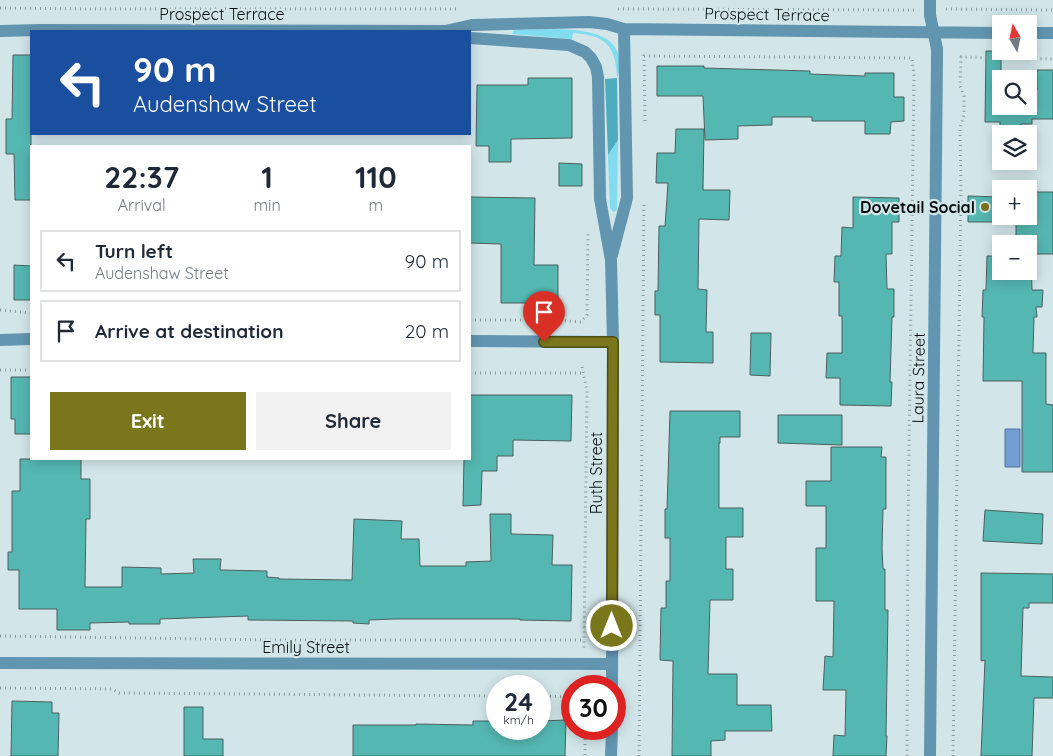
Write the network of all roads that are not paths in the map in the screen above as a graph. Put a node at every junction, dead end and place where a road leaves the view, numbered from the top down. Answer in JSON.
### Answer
{"nodes":[{"id":1,"x":930,"y":0,"type":"edge"},
{"id":2,"x":624,"y":29,"type":"junction"},
{"id":3,"x":30,"y":30,"type":"edge"},
{"id":4,"x":450,"y":30,"type":"edge"},
{"id":5,"x":0,"y":31,"type":"edge"},
{"id":6,"x":934,"y":32,"type":"junction"},
{"id":7,"x":992,"y":33,"type":"edge"},
{"id":8,"x":1038,"y":33,"type":"edge"},
{"id":9,"x":1053,"y":33,"type":"edge"},
{"id":10,"x":471,"y":38,"type":"edge"},
{"id":11,"x":611,"y":260,"type":"junction"},
{"id":12,"x":30,"y":339,"type":"edge"},
{"id":13,"x":0,"y":340,"type":"edge"},
{"id":14,"x":471,"y":341,"type":"edge"},
{"id":15,"x":613,"y":342,"type":"junction"},
{"id":16,"x":0,"y":663,"type":"edge"},
{"id":17,"x":612,"y":664,"type":"junction"},
{"id":18,"x":612,"y":675,"type":"edge"},
{"id":19,"x":612,"y":740,"type":"edge"},
{"id":20,"x":611,"y":756,"type":"edge"},
{"id":21,"x":930,"y":756,"type":"edge"}],
"edges":[{"from":1,"to":6,"type":"street","name":"Laura Street"},
{"from":2,"to":4,"type":"street","name":"Prospect Terrace"},
{"from":2,"to":6,"type":"street","name":"Prospect Terrace"},
{"from":2,"to":11,"type":"street","name":"Ruth Street"},
{"from":3,"to":5,"type":"street","name":"Prospect Terrace"},
{"from":6,"to":7,"type":"street","name":"Prospect Terrace"},
{"from":6,"to":21,"type":"street","name":"Laura Street"},
{"from":8,"to":9,"type":"street"},
{"from":10,"to":11,"type":"street","name":"Ruth Street"},
{"from":11,"to":15,"type":"street","name":"Ruth Street"},
{"from":12,"to":13,"type":"street"},
{"from":14,"to":15,"type":"street"},
{"from":15,"to":17,"type":"street","name":"Ruth Street"},
{"from":16,"to":17,"type":"street","name":"Emily Street"},
{"from":17,"to":18,"type":"street","name":"Ruth Street"},
{"from":19,"to":20,"type":"street"}]}
